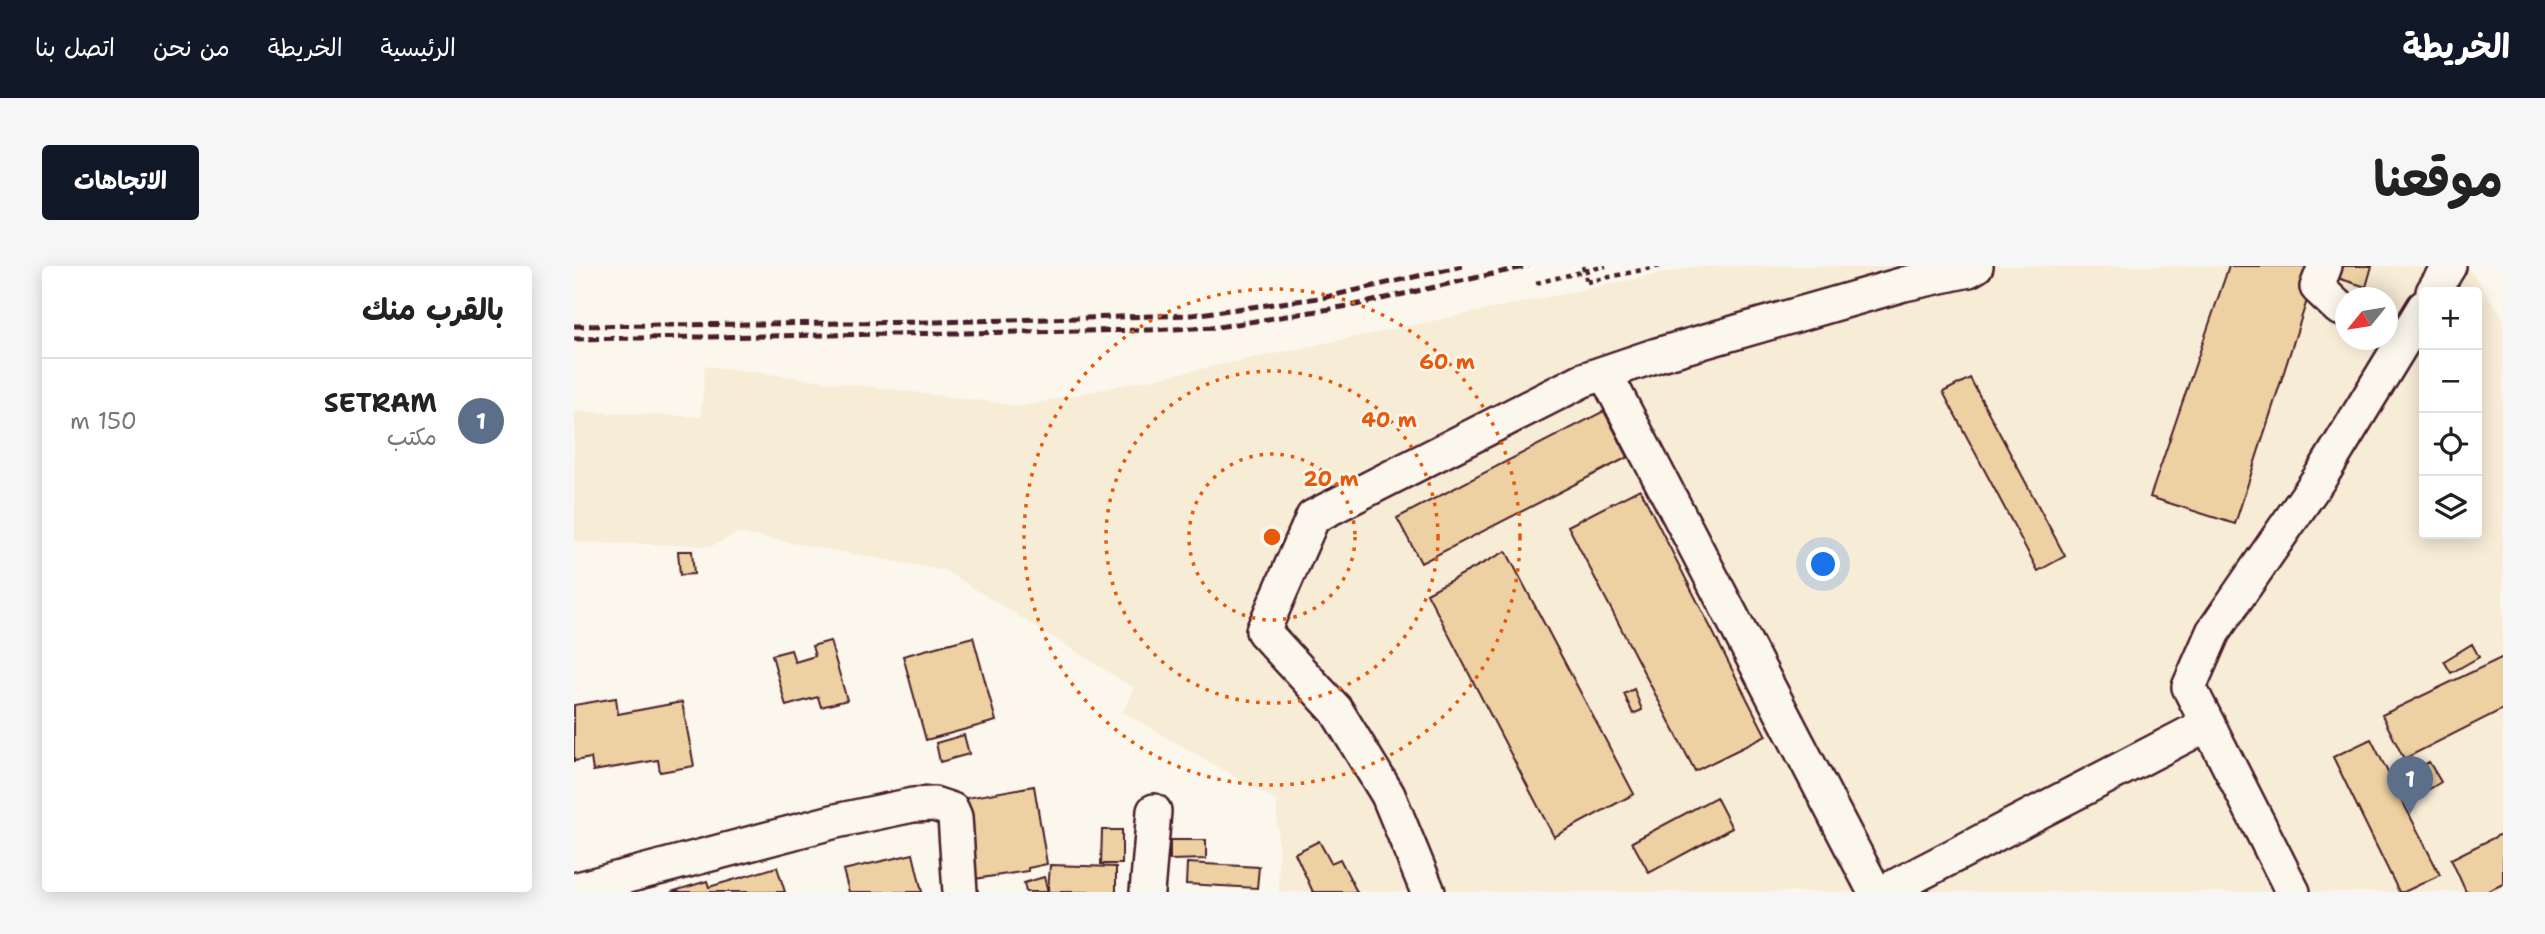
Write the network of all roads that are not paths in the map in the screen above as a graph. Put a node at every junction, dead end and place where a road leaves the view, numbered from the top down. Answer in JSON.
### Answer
{"nodes":[{"id":1,"x":1976,"y":266,"type":"edge"},
{"id":2,"x":2325,"y":266,"type":"edge"},
{"id":3,"x":2449,"y":266,"type":"edge"},
{"id":4,"x":2436,"y":287,"type":"edge"},
{"id":5,"x":2335,"y":304,"type":"edge"},
{"id":6,"x":2407,"y":320,"type":"edge"},
{"id":7,"x":1605,"y":373,"type":"junction"},
{"id":8,"x":2208,"y":724,"type":"junction"},
{"id":9,"x":1154,"y":811,"type":"dead end"},
{"id":10,"x":574,"y":890,"type":"edge"},
{"id":11,"x":960,"y":892,"type":"edge"},
{"id":12,"x":1147,"y":892,"type":"edge"},
{"id":13,"x":1428,"y":892,"type":"edge"},
{"id":14,"x":1875,"y":892,"type":"edge"},
{"id":15,"x":1884,"y":892,"type":"edge"},
{"id":16,"x":2293,"y":892,"type":"edge"}],
"edges":[{"from":1,"to":7,"type":"street"},
{"from":2,"to":5,"type":"street"},
{"from":3,"to":4,"type":"street"},
{"from":6,"to":8,"type":"street"},
{"from":7,"to":13,"type":"street"},
{"from":7,"to":14,"type":"street"},
{"from":8,"to":15,"type":"street"},
{"from":8,"to":16,"type":"street"},
{"from":9,"to":12,"type":"street"},
{"from":10,"to":11,"type":"street"}]}
